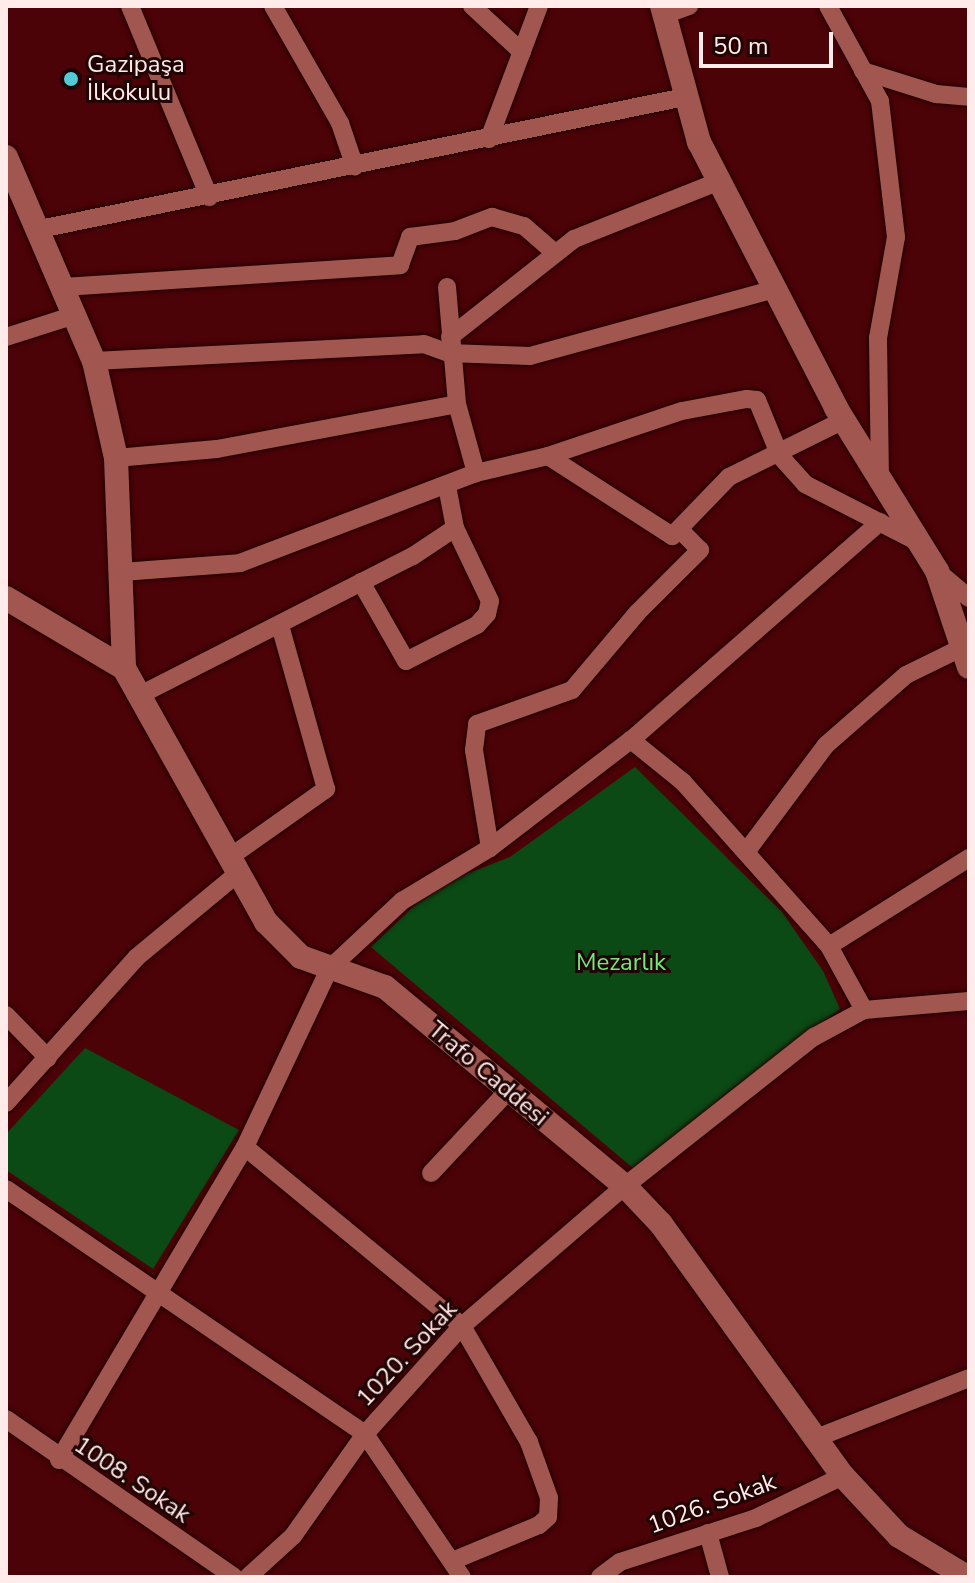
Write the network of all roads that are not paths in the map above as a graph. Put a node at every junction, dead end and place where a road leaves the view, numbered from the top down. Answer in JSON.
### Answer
{"nodes":[{"id":1,"x":130,"y":6,"type":"edge"},
{"id":2,"x":273,"y":6,"type":"edge"},
{"id":3,"x":472,"y":6,"type":"edge"},
{"id":4,"x":539,"y":6,"type":"edge"},
{"id":5,"x":689,"y":6,"type":"edge"},
{"id":6,"x":828,"y":6,"type":"edge"},
{"id":7,"x":663,"y":10,"type":"edge"},
{"id":8,"x":522,"y":52,"type":"junction"},
{"id":9,"x":863,"y":71,"type":"junction"},
{"id":10,"x":685,"y":97,"type":"junction"},
{"id":11,"x":969,"y":97,"type":"edge"},
{"id":12,"x":489,"y":139,"type":"junction"},
{"id":13,"x":6,"y":157,"type":"edge"},
{"id":14,"x":355,"y":167,"type":"junction"},
{"id":15,"x":720,"y":181,"type":"junction"},
{"id":16,"x":209,"y":197,"type":"junction"},
{"id":17,"x":40,"y":229,"type":"junction"},
{"id":18,"x":554,"y":252,"type":"junction"},
{"id":19,"x":63,"y":287,"type":"junction"},
{"id":20,"x":447,"y":287,"type":"dead end"},
{"id":21,"x":775,"y":289,"type":"junction"},
{"id":22,"x":75,"y":315,"type":"junction"},
{"id":23,"x":6,"y":337,"type":"edge"},
{"id":24,"x":450,"y":345,"type":"junction"},
{"id":25,"x":94,"y":361,"type":"junction"},
{"id":26,"x":457,"y":404,"type":"junction"},
{"id":27,"x":844,"y":420,"type":"junction"},
{"id":28,"x":548,"y":456,"type":"junction"},
{"id":29,"x":780,"y":456,"type":"junction"},
{"id":30,"x":116,"y":458,"type":"junction"},
{"id":31,"x":476,"y":473,"type":"junction"},
{"id":32,"x":880,"y":478,"type":"junction"},
{"id":33,"x":447,"y":486,"type":"junction"},
{"id":34,"x":880,"y":522,"type":"junction"},
{"id":35,"x":455,"y":528,"type":"junction"},
{"id":36,"x":680,"y":530,"type":"junction"},
{"id":37,"x":920,"y":543,"type":"junction"},
{"id":38,"x":937,"y":571,"type":"junction"},
{"id":39,"x":121,"y":572,"type":"junction"},
{"id":40,"x":361,"y":582,"type":"junction"},
{"id":41,"x":6,"y":598,"type":"edge"},
{"id":42,"x":969,"y":598,"type":"edge"},
{"id":43,"x":280,"y":625,"type":"junction"},
{"id":44,"x":965,"y":658,"type":"edge"},
{"id":45,"x":124,"y":668,"type":"junction"},
{"id":46,"x":140,"y":695,"type":"junction"},
{"id":47,"x":631,"y":740,"type":"junction"},
{"id":48,"x":490,"y":848,"type":"junction"},
{"id":49,"x":746,"y":852,"type":"junction"},
{"id":50,"x":969,"y":858,"type":"edge"},
{"id":51,"x":234,"y":865,"type":"junction"},
{"id":52,"x":829,"y":946,"type":"junction"},
{"id":53,"x":329,"y":969,"type":"junction"},
{"id":54,"x":969,"y":1001,"type":"edge"},
{"id":55,"x":864,"y":1010,"type":"junction"},
{"id":56,"x":6,"y":1015,"type":"edge"},
{"id":57,"x":48,"y":1058,"type":"junction"},
{"id":58,"x":507,"y":1092,"type":"junction"},
{"id":59,"x":6,"y":1103,"type":"edge"},
{"id":60,"x":245,"y":1147,"type":"junction"},
{"id":61,"x":431,"y":1173,"type":"dead end"},
{"id":62,"x":625,"y":1186,"type":"junction"},
{"id":63,"x":6,"y":1189,"type":"edge"},
{"id":64,"x":163,"y":1293,"type":"junction"},
{"id":65,"x":462,"y":1326,"type":"junction"},
{"id":66,"x":969,"y":1378,"type":"edge"},
{"id":67,"x":6,"y":1419,"type":"edge"},
{"id":68,"x":365,"y":1434,"type":"junction"},
{"id":69,"x":816,"y":1438,"type":"junction"},
{"id":70,"x":59,"y":1460,"type":"junction"},
{"id":71,"x":843,"y":1476,"type":"junction"},
{"id":72,"x":708,"y":1533,"type":"junction"},
{"id":73,"x":457,"y":1569,"type":"edge"},
{"id":74,"x":234,"y":1577,"type":"edge"},
{"id":75,"x":248,"y":1577,"type":"edge"},
{"id":76,"x":600,"y":1577,"type":"edge"},
{"id":77,"x":720,"y":1577,"type":"edge"},
{"id":78,"x":967,"y":1577,"type":"edge"}],
"edges":[{"from":1,"to":16,"type":"street"},
{"from":2,"to":14,"type":"street"},
{"from":3,"to":8,"type":"street"},
{"from":4,"to":8,"type":"street"},
{"from":5,"to":7,"type":"street"},
{"from":6,"to":9,"type":"street"},
{"from":7,"to":10,"type":"street"},
{"from":8,"to":12,"type":"street"},
{"from":9,"to":11,"type":"street"},
{"from":9,"to":32,"type":"street"},
{"from":10,"to":12,"type":"street"},
{"from":10,"to":15,"type":"street"},
{"from":12,"to":14,"type":"street"},
{"from":13,"to":17,"type":"street"},
{"from":14,"to":16,"type":"street"},
{"from":15,"to":18,"type":"street"},
{"from":15,"to":21,"type":"street"},
{"from":16,"to":17,"type":"street"},
{"from":17,"to":19,"type":"street"},
{"from":18,"to":19,"type":"street"},
{"from":18,"to":24,"type":"street"},
{"from":19,"to":22,"type":"street"},
{"from":20,"to":24,"type":"street"},
{"from":21,"to":24,"type":"street"},
{"from":21,"to":27,"type":"street"},
{"from":22,"to":23,"type":"street"},
{"from":22,"to":25,"type":"street"},
{"from":24,"to":25,"type":"street"},
{"from":24,"to":26,"type":"street"},
{"from":25,"to":30,"type":"street"},
{"from":26,"to":30,"type":"street"},
{"from":26,"to":31,"type":"street"},
{"from":27,"to":29,"type":"street"},
{"from":27,"to":32,"type":"street"},
{"from":28,"to":29,"type":"street"},
{"from":28,"to":31,"type":"street"},
{"from":28,"to":36,"type":"street"},
{"from":29,"to":34,"type":"street"},
{"from":29,"to":36,"type":"street"},
{"from":30,"to":39,"type":"street"},
{"from":31,"to":33,"type":"street"},
{"from":32,"to":37,"type":"street"},
{"from":33,"to":35,"type":"street"},
{"from":33,"to":39,"type":"street"},
{"from":34,"to":37,"type":"street"},
{"from":34,"to":47,"type":"street"},
{"from":35,"to":40,"type":"street"},
{"from":35,"to":40,"type":"street"},
{"from":36,"to":48,"type":"street"},
{"from":37,"to":38,"type":"street"},
{"from":38,"to":42,"type":"street"},
{"from":38,"to":44,"type":"street"},
{"from":39,"to":45,"type":"street"},
{"from":40,"to":43,"type":"street"},
{"from":41,"to":45,"type":"street","name":"Trafo Caddesi"},
{"from":43,"to":46,"type":"street"},
{"from":43,"to":51,"type":"street"},
{"from":44,"to":49,"type":"street"},
{"from":45,"to":46,"type":"street","name":"Trafo Caddesi"},
{"from":46,"to":51,"type":"street","name":"Trafo Caddesi"},
{"from":47,"to":48,"type":"street"},
{"from":47,"to":49,"type":"street"},
{"from":48,"to":53,"type":"street"},
{"from":49,"to":52,"type":"street"},
{"from":50,"to":52,"type":"street"},
{"from":51,"to":53,"type":"street","name":"Trafo Caddesi"},
{"from":51,"to":57,"type":"street"},
{"from":52,"to":55,"type":"street"},
{"from":53,"to":58,"type":"street","name":"Trafo Caddesi"},
{"from":53,"to":60,"type":"street"},
{"from":54,"to":55,"type":"street"},
{"from":55,"to":62,"type":"street","name":"1020. Sokak"},
{"from":56,"to":57,"type":"street"},
{"from":57,"to":59,"type":"street"},
{"from":58,"to":61,"type":"street"},
{"from":58,"to":62,"type":"street","name":"Trafo Caddesi"},
{"from":60,"to":64,"type":"street"},
{"from":60,"to":65,"type":"street"},
{"from":62,"to":65,"type":"street","name":"1020. Sokak"},
{"from":62,"to":69,"type":"street","name":"Trafo Caddesi"},
{"from":63,"to":64,"type":"street"},
{"from":64,"to":68,"type":"street"},
{"from":64,"to":70,"type":"street"},
{"from":65,"to":68,"type":"street","name":"1020. Sokak"},
{"from":65,"to":73,"type":"street"},
{"from":66,"to":69,"type":"street"},
{"from":67,"to":70,"type":"street","name":"1008. Sokak"},
{"from":68,"to":73,"type":"street"},
{"from":68,"to":75,"type":"street","name":"1020. Sokak"},
{"from":69,"to":71,"type":"street","name":"Trafo Caddesi"},
{"from":70,"to":74,"type":"street","name":"1008. Sokak"},
{"from":71,"to":72,"type":"street","name":"1026. Sokak"},
{"from":71,"to":78,"type":"street","name":"Trafo Caddesi"},
{"from":72,"to":76,"type":"street","name":"1026. Sokak"},
{"from":72,"to":77,"type":"street"}]}
